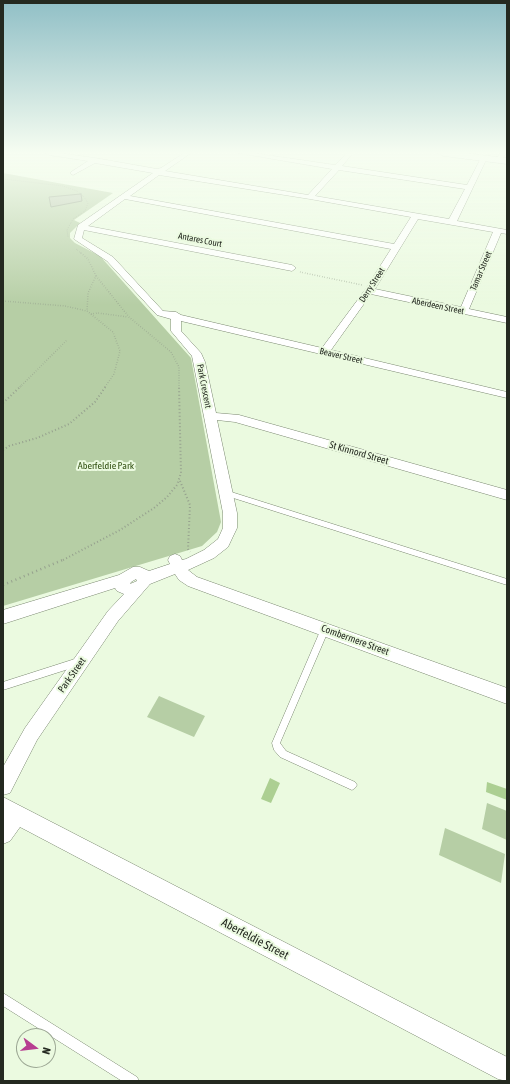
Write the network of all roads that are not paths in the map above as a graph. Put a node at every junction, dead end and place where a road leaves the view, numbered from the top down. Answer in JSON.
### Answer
{"nodes":[{"id":1,"x":114,"y":204,"type":"edge"},
{"id":2,"x":160,"y":204,"type":"edge"},
{"id":3,"x":347,"y":204,"type":"edge"},
{"id":4,"x":461,"y":204,"type":"edge"},
{"id":5,"x":416,"y":216,"type":"junction"},
{"id":6,"x":452,"y":222,"type":"junction"},
{"id":7,"x":81,"y":226,"type":"junction"},
{"id":8,"x":502,"y":231,"type":"edge"},
{"id":9,"x":396,"y":247,"type":"junction"},
{"id":10,"x":292,"y":268,"type":"road end"},
{"id":11,"x":370,"y":289,"type":"junction"},
{"id":12,"x":464,"y":311,"type":"junction"},
{"id":13,"x":176,"y":315,"type":"junction"},
{"id":14,"x":507,"y":320,"type":"edge"},
{"id":15,"x":325,"y":352,"type":"junction"},
{"id":16,"x":507,"y":395,"type":"edge"},
{"id":17,"x":210,"y":416,"type":"junction"},
{"id":18,"x":226,"y":493,"type":"junction"},
{"id":19,"x":507,"y":495,"type":"edge"},
{"id":20,"x":184,"y":561,"type":"junction"},
{"id":21,"x":507,"y":582,"type":"edge"},
{"id":22,"x":132,"y":583,"type":"junction"},
{"id":23,"x":3,"y":616,"type":"edge"},
{"id":24,"x":325,"y":629,"type":"junction"},
{"id":25,"x":82,"y":660,"type":"junction"},
{"id":26,"x":3,"y":686,"type":"edge"},
{"id":27,"x":507,"y":696,"type":"edge"},
{"id":28,"x":31,"y":734,"type":"junction"},
{"id":29,"x":3,"y":764,"type":"edge"},
{"id":30,"x":352,"y":785,"type":"dead end"},
{"id":31,"x":3,"y":786,"type":"edge"},
{"id":32,"x":10,"y":811,"type":"edge"},
{"id":33,"x":3,"y":834,"type":"edge"},
{"id":34,"x":3,"y":1000,"type":"edge"},
{"id":35,"x":507,"y":1070,"type":"edge"},
{"id":36,"x":132,"y":1081,"type":"edge"}],
"edges":[{"from":1,"to":7,"type":"street"},
{"from":2,"to":9,"type":"street"},
{"from":3,"to":5,"type":"street"},
{"from":4,"to":6,"type":"street"},
{"from":5,"to":6,"type":"street"},
{"from":5,"to":9,"type":"street","name":"Derry Street"},
{"from":6,"to":8,"type":"street"},
{"from":7,"to":10,"type":"street","name":"Antares Court"},
{"from":7,"to":13,"type":"street"},
{"from":8,"to":12,"type":"street","name":"Tamar Street"},
{"from":9,"to":11,"type":"street","name":"Derry Street"},
{"from":11,"to":12,"type":"street","name":"Aberdeen Street"},
{"from":11,"to":15,"type":"street","name":"Derry Street"},
{"from":12,"to":14,"type":"street","name":"Aberdeen Street"},
{"from":13,"to":15,"type":"street","name":"Beaver Street"},
{"from":13,"to":17,"type":"street","name":"Park Crescent"},
{"from":15,"to":16,"type":"street","name":"Beaver Street"},
{"from":17,"to":18,"type":"street","name":"Park Crescent"},
{"from":17,"to":19,"type":"street","name":"St Kinnord Street"},
{"from":18,"to":20,"type":"street","name":"Park Crescent"},
{"from":18,"to":21,"type":"lane"},
{"from":20,"to":22,"type":"street","name":"Park Crescent"},
{"from":20,"to":24,"type":"street","name":"Combermere Street"},
{"from":22,"to":23,"type":"street","name":"Park Crescent"},
{"from":22,"to":25,"type":"street","name":"Park Street"},
{"from":24,"to":27,"type":"street","name":"Combermere Street"},
{"from":24,"to":30,"type":"lane"},
{"from":25,"to":26,"type":"lane"},
{"from":25,"to":28,"type":"street","name":"Park Street"},
{"from":28,"to":29,"type":"street","name":"Park Street"},
{"from":28,"to":31,"type":"street","name":"Park Street"},
{"from":32,"to":33,"type":"street"},
{"from":32,"to":35,"type":"street","name":"Aberfeldie Street"},
{"from":34,"to":36,"type":"lane"}]}
